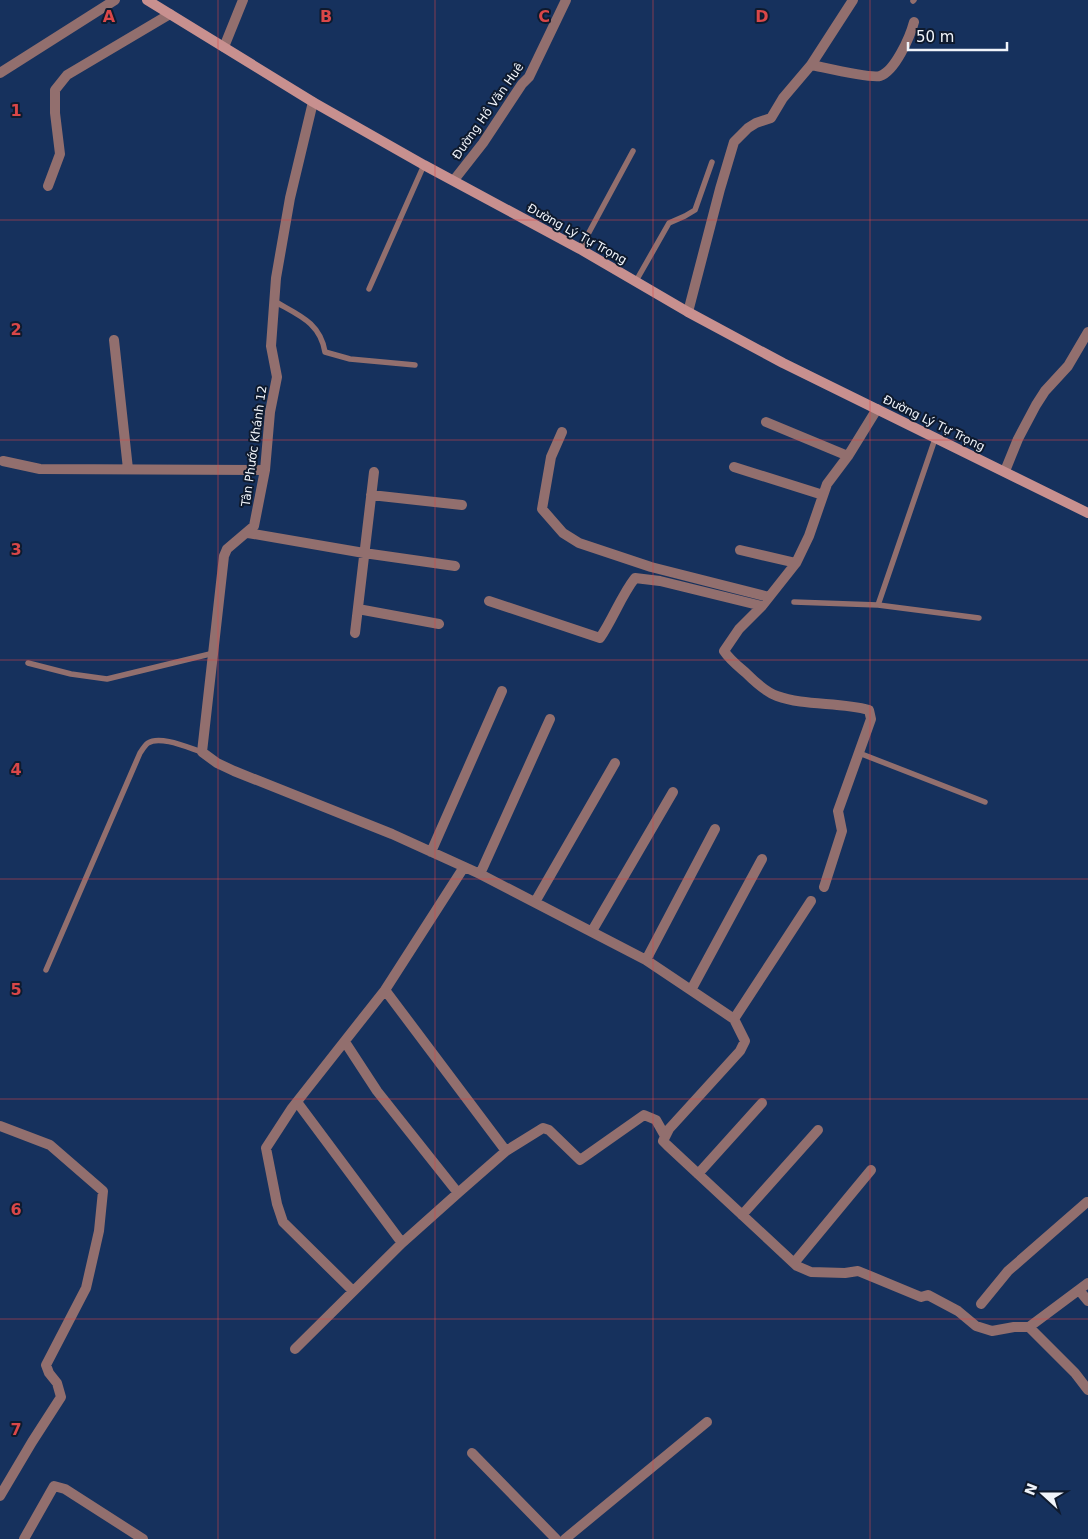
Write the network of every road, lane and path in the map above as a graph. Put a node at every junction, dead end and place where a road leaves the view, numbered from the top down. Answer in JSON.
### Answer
{"nodes":[{"id":1,"x":115,"y":0,"type":"edge"},
{"id":2,"x":147,"y":0,"type":"edge"},
{"id":3,"x":243,"y":0,"type":"edge"},
{"id":4,"x":566,"y":0,"type":"edge"},
{"id":5,"x":853,"y":0,"type":"edge"},
{"id":6,"x":170,"y":14,"type":"junction"},
{"id":7,"x":914,"y":22,"type":"dead end"},
{"id":8,"x":224,"y":47,"type":"junction"},
{"id":9,"x":811,"y":65,"type":"junction"},
{"id":10,"x":0,"y":73,"type":"edge"},
{"id":11,"x":313,"y":102,"type":"junction"},
{"id":12,"x":633,"y":151,"type":"dead end"},
{"id":13,"x":712,"y":162,"type":"dead end"},
{"id":14,"x":424,"y":165,"type":"junction"},
{"id":15,"x":454,"y":180,"type":"junction"},
{"id":16,"x":48,"y":186,"type":"dead end"},
{"id":17,"x":580,"y":249,"type":"junction"},
{"id":18,"x":636,"y":281,"type":"junction"},
{"id":19,"x":369,"y":289,"type":"dead end"},
{"id":20,"x":274,"y":301,"type":"junction"},
{"id":21,"x":688,"y":312,"type":"junction"},
{"id":22,"x":1088,"y":332,"type":"edge"},
{"id":23,"x":114,"y":340,"type":"dead end"},
{"id":24,"x":415,"y":365,"type":"dead end"},
{"id":25,"x":877,"y":409,"type":"junction"},
{"id":26,"x":766,"y":422,"type":"dead end"},
{"id":27,"x":562,"y":432,"type":"dead end"},
{"id":28,"x":935,"y":439,"type":"junction"},
{"id":29,"x":848,"y":456,"type":"junction"},
{"id":30,"x":4,"y":461,"type":"dead end"},
{"id":31,"x":734,"y":467,"type":"dead end"},
{"id":32,"x":128,"y":469,"type":"junction"},
{"id":33,"x":265,"y":470,"type":"junction"},
{"id":34,"x":1005,"y":471,"type":"junction"},
{"id":35,"x":374,"y":472,"type":"dead end"},
{"id":36,"x":371,"y":495,"type":"junction"},
{"id":37,"x":822,"y":495,"type":"junction"},
{"id":38,"x":462,"y":505,"type":"dead end"},
{"id":39,"x":1088,"y":512,"type":"edge"},
{"id":40,"x":248,"y":533,"type":"junction"},
{"id":41,"x":740,"y":550,"type":"dead end"},
{"id":42,"x":364,"y":553,"type":"junction"},
{"id":43,"x":796,"y":563,"type":"junction"},
{"id":44,"x":455,"y":566,"type":"dead end"},
{"id":45,"x":769,"y":597,"type":"junction"},
{"id":46,"x":489,"y":601,"type":"dead end"},
{"id":47,"x":794,"y":602,"type":"dead end"},
{"id":48,"x":878,"y":605,"type":"junction"},
{"id":49,"x":762,"y":606,"type":"junction"},
{"id":50,"x":358,"y":609,"type":"junction"},
{"id":51,"x":979,"y":618,"type":"dead end"},
{"id":52,"x":439,"y":624,"type":"dead end"},
{"id":53,"x":355,"y":633,"type":"dead end"},
{"id":54,"x":214,"y":653,"type":"junction"},
{"id":55,"x":28,"y":663,"type":"dead end"},
{"id":56,"x":502,"y":691,"type":"dead end"},
{"id":57,"x":550,"y":720,"type":"dead end"},
{"id":58,"x":202,"y":752,"type":"junction"},
{"id":59,"x":859,"y":753,"type":"junction"},
{"id":60,"x":615,"y":763,"type":"dead end"},
{"id":61,"x":673,"y":792,"type":"dead end"},
{"id":62,"x":985,"y":802,"type":"dead end"},
{"id":63,"x":715,"y":829,"type":"dead end"},
{"id":64,"x":431,"y":852,"type":"junction"},
{"id":65,"x":762,"y":859,"type":"dead end"},
{"id":66,"x":464,"y":867,"type":"junction"},
{"id":67,"x":480,"y":874,"type":"junction"},
{"id":68,"x":824,"y":887,"type":"dead end"},
{"id":69,"x":811,"y":901,"type":"dead end"},
{"id":70,"x":535,"y":902,"type":"junction"},
{"id":71,"x":592,"y":931,"type":"junction"},
{"id":72,"x":646,"y":960,"type":"junction"},
{"id":73,"x":46,"y":970,"type":"dead end"},
{"id":74,"x":385,"y":990,"type":"junction"},
{"id":75,"x":691,"y":990,"type":"junction"},
{"id":76,"x":734,"y":1019,"type":"junction"},
{"id":77,"x":345,"y":1042,"type":"junction"},
{"id":78,"x":297,"y":1102,"type":"junction"},
{"id":79,"x":762,"y":1103,"type":"dead end"},
{"id":80,"x":0,"y":1126,"type":"edge"},
{"id":81,"x":818,"y":1130,"type":"dead end"},
{"id":82,"x":665,"y":1136,"type":"junction"},
{"id":83,"x":506,"y":1151,"type":"junction"},
{"id":84,"x":872,"y":1170,"type":"dead end"},
{"id":85,"x":698,"y":1174,"type":"junction"},
{"id":86,"x":458,"y":1193,"type":"junction"},
{"id":87,"x":1088,"y":1203,"type":"edge"},
{"id":88,"x":742,"y":1215,"type":"junction"},
{"id":89,"x":402,"y":1243,"type":"junction"},
{"id":90,"x":794,"y":1263,"type":"junction"},
{"id":91,"x":1088,"y":1283,"type":"edge"},
{"id":92,"x":1079,"y":1290,"type":"junction"},
{"id":93,"x":353,"y":1291,"type":"junction"},
{"id":94,"x":1088,"y":1301,"type":"edge"},
{"id":95,"x":981,"y":1304,"type":"dead end"},
{"id":96,"x":1029,"y":1327,"type":"junction"},
{"id":97,"x":295,"y":1350,"type":"dead end"},
{"id":98,"x":1088,"y":1390,"type":"edge"},
{"id":99,"x":707,"y":1422,"type":"dead end"},
{"id":100,"x":472,"y":1452,"type":"dead end"},
{"id":101,"x":0,"y":1496,"type":"edge"},
{"id":102,"x":24,"y":1539,"type":"edge"},
{"id":103,"x":143,"y":1539,"type":"edge"},
{"id":104,"x":556,"y":1539,"type":"edge"},
{"id":105,"x":565,"y":1539,"type":"edge"}],
"edges":[{"from":1,"to":10,"type":"street"},
{"from":2,"to":6,"type":"main road","name":"Đường Lý Tự Trọng"},
{"from":3,"to":8,"type":"street"},
{"from":4,"to":15,"type":"street","name":"Đường Hồ Văn Huê"},
{"from":5,"to":9,"type":"street"},
{"from":6,"to":8,"type":"main road","name":"Đường Lý Tự Trọng"},
{"from":6,"to":16,"type":"street"},
{"from":7,"to":9,"type":"street"},
{"from":8,"to":11,"type":"main road","name":"Đường Lý Tự Trọng"},
{"from":9,"to":21,"type":"street"},
{"from":11,"to":14,"type":"main road","name":"Đường Lý Tự Trọng"},
{"from":11,"to":20,"type":"street","name":"Tân Phước Khánh 12"},
{"from":12,"to":17,"type":"lane"},
{"from":13,"to":18,"type":"lane"},
{"from":14,"to":15,"type":"main road","name":"Đường Lý Tự Trọng"},
{"from":14,"to":19,"type":"lane"},
{"from":15,"to":17,"type":"main road","name":"Đường Lý Tự Trọng"},
{"from":17,"to":18,"type":"main road","name":"Đường Lý Tự Trọng"},
{"from":18,"to":21,"type":"main road","name":"Đường Lý Tự Trọng"},
{"from":20,"to":24,"type":"lane"},
{"from":20,"to":33,"type":"street","name":"Tân Phước Khánh 12"},
{"from":21,"to":25,"type":"main road","name":"Đường Lý Tự Trọng"},
{"from":22,"to":34,"type":"street"},
{"from":23,"to":32,"type":"street"},
{"from":25,"to":28,"type":"main road","name":"Đường Lý Tự Trọng"},
{"from":25,"to":29,"type":"street"},
{"from":26,"to":29,"type":"street"},
{"from":27,"to":45,"type":"street"},
{"from":28,"to":34,"type":"main road","name":"Đường Lý Tự Trọng"},
{"from":28,"to":48,"type":"lane"},
{"from":29,"to":37,"type":"street"},
{"from":30,"to":32,"type":"street"},
{"from":31,"to":37,"type":"street"},
{"from":32,"to":33,"type":"street"},
{"from":33,"to":40,"type":"street","name":"Tân Phước Khánh 12"},
{"from":34,"to":39,"type":"main road","name":"Đường Lý Tự Trọng"},
{"from":35,"to":36,"type":"street"},
{"from":36,"to":38,"type":"street"},
{"from":36,"to":42,"type":"street"},
{"from":37,"to":43,"type":"street"},
{"from":40,"to":42,"type":"street"},
{"from":40,"to":54,"type":"street"},
{"from":41,"to":43,"type":"street"},
{"from":42,"to":44,"type":"street"},
{"from":42,"to":50,"type":"street"},
{"from":43,"to":45,"type":"street"},
{"from":45,"to":49,"type":"street"},
{"from":46,"to":49,"type":"street"},
{"from":47,"to":48,"type":"lane"},
{"from":48,"to":51,"type":"lane"},
{"from":49,"to":59,"type":"street"},
{"from":50,"to":52,"type":"street"},
{"from":50,"to":53,"type":"street"},
{"from":54,"to":55,"type":"lane"},
{"from":54,"to":58,"type":"street"},
{"from":56,"to":64,"type":"street"},
{"from":57,"to":67,"type":"street"},
{"from":58,"to":64,"type":"street"},
{"from":58,"to":73,"type":"lane"},
{"from":59,"to":62,"type":"lane"},
{"from":59,"to":68,"type":"street"},
{"from":60,"to":70,"type":"street"},
{"from":61,"to":71,"type":"street"},
{"from":63,"to":72,"type":"street"},
{"from":64,"to":66,"type":"street"},
{"from":65,"to":75,"type":"street"},
{"from":66,"to":67,"type":"street"},
{"from":66,"to":74,"type":"street"},
{"from":67,"to":70,"type":"street"},
{"from":69,"to":76,"type":"street"},
{"from":70,"to":71,"type":"street"},
{"from":71,"to":72,"type":"street"},
{"from":72,"to":75,"type":"street"},
{"from":74,"to":77,"type":"street"},
{"from":74,"to":83,"type":"street"},
{"from":75,"to":76,"type":"street"},
{"from":76,"to":82,"type":"street"},
{"from":77,"to":78,"type":"street"},
{"from":77,"to":86,"type":"street"},
{"from":78,"to":89,"type":"street"},
{"from":78,"to":93,"type":"street"},
{"from":79,"to":85,"type":"street"},
{"from":80,"to":101,"type":"street"},
{"from":81,"to":88,"type":"street"},
{"from":82,"to":83,"type":"street"},
{"from":82,"to":85,"type":"street"},
{"from":83,"to":86,"type":"street"},
{"from":84,"to":90,"type":"street"},
{"from":85,"to":88,"type":"street"},
{"from":86,"to":89,"type":"street"},
{"from":87,"to":95,"type":"street"},
{"from":88,"to":90,"type":"street"},
{"from":89,"to":93,"type":"street"},
{"from":90,"to":96,"type":"street"},
{"from":91,"to":92,"type":"street"},
{"from":92,"to":94,"type":"street"},
{"from":92,"to":96,"type":"street"},
{"from":93,"to":97,"type":"street"},
{"from":96,"to":98,"type":"street"},
{"from":99,"to":105,"type":"street"},
{"from":100,"to":104,"type":"street"},
{"from":102,"to":103,"type":"street"}]}
